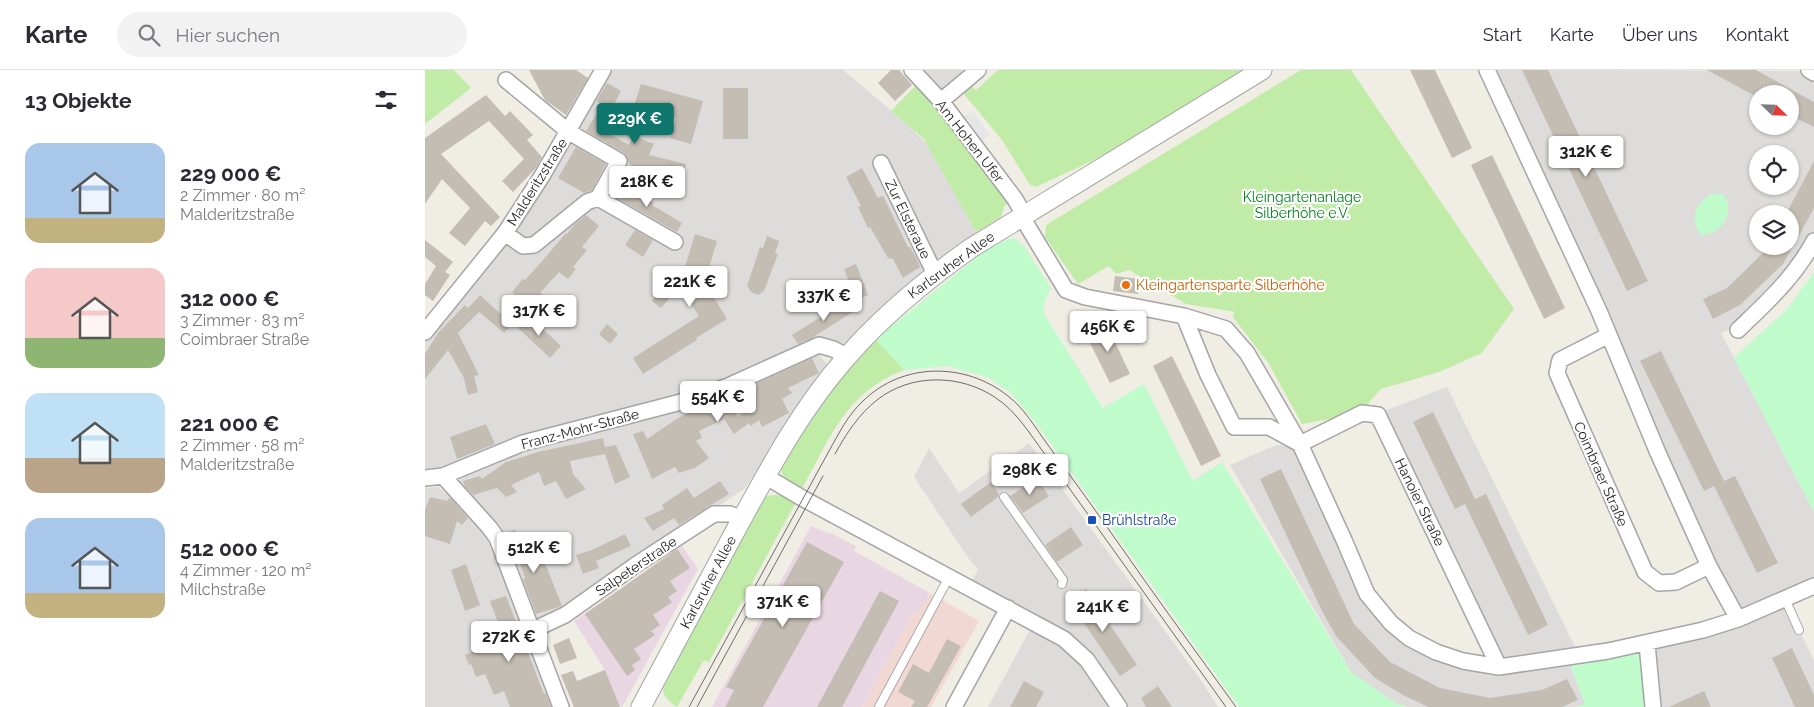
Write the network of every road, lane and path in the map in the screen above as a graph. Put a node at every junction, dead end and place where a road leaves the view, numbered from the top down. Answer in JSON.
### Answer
{"nodes":[{"id":1,"x":603,"y":70,"type":"edge"},
{"id":2,"x":912,"y":70,"type":"edge"},
{"id":3,"x":978,"y":70,"type":"edge"},
{"id":4,"x":1262,"y":70,"type":"edge"},
{"id":5,"x":1487,"y":70,"type":"edge"},
{"id":6,"x":1809,"y":70,"type":"edge"},
{"id":7,"x":1814,"y":72,"type":"edge"},
{"id":8,"x":506,"y":80,"type":"dead end"},
{"id":9,"x":941,"y":101,"type":"junction"},
{"id":10,"x":569,"y":132,"type":"junction"},
{"id":11,"x":881,"y":163,"type":"dead end"},
{"id":12,"x":598,"y":198,"type":"junction"},
{"id":13,"x":1023,"y":216,"type":"junction"},
{"id":14,"x":505,"y":233,"type":"junction"},
{"id":15,"x":1814,"y":241,"type":"edge"},
{"id":16,"x":675,"y":242,"type":"dead end"},
{"id":17,"x":935,"y":274,"type":"junction"},
{"id":18,"x":1184,"y":316,"type":"junction"},
{"id":19,"x":1737,"y":330,"type":"dead end"},
{"id":20,"x":425,"y":332,"type":"edge"},
{"id":21,"x":1609,"y":335,"type":"junction"},
{"id":22,"x":847,"y":356,"type":"junction"},
{"id":23,"x":1300,"y":444,"type":"junction"},
{"id":24,"x":443,"y":476,"type":"junction"},
{"id":25,"x":765,"y":476,"type":"junction"},
{"id":26,"x":425,"y":478,"type":"edge"},
{"id":27,"x":1004,"y":497,"type":"dead end"},
{"id":28,"x":742,"y":520,"type":"junction"},
{"id":29,"x":1709,"y":566,"type":"junction"},
{"id":30,"x":949,"y":577,"type":"junction"},
{"id":31,"x":1062,"y":584,"type":"dead end"},
{"id":32,"x":1814,"y":586,"type":"edge"},
{"id":33,"x":1785,"y":599,"type":"junction"},
{"id":34,"x":1008,"y":608,"type":"junction"},
{"id":35,"x":1737,"y":619,"type":"junction"},
{"id":36,"x":533,"y":630,"type":"junction"},
{"id":37,"x":1799,"y":630,"type":"dead end"},
{"id":38,"x":1647,"y":644,"type":"junction"},
{"id":39,"x":1499,"y":667,"type":"junction"},
{"id":40,"x":561,"y":707,"type":"edge"},
{"id":41,"x":641,"y":707,"type":"edge"},
{"id":42,"x":879,"y":707,"type":"edge"},
{"id":43,"x":954,"y":707,"type":"edge"},
{"id":44,"x":1119,"y":707,"type":"edge"},
{"id":45,"x":1653,"y":707,"type":"edge"}],
"edges":[{"from":1,"to":10,"type":"street","name":"Malderitzstraße"},
{"from":2,"to":9,"type":"street","name":"Am Hohen Ufer"},
{"from":3,"to":9,"type":"street"},
{"from":4,"to":13,"type":"street","name":"Karlsruher Allee"},
{"from":5,"to":21,"type":"street"},
{"from":6,"to":7,"type":"street"},
{"from":8,"to":10,"type":"street","name":"Malderitzstraße"},
{"from":9,"to":13,"type":"street","name":"Am Hohen Ufer"},
{"from":10,"to":12,"type":"street","name":"Malderitzstraße"},
{"from":10,"to":14,"type":"street","name":"Malderitzstraße"},
{"from":11,"to":17,"type":"street","name":"Zur Elsteraue"},
{"from":12,"to":14,"type":"street","name":"Malderitzstraße"},
{"from":12,"to":16,"type":"street"},
{"from":13,"to":17,"type":"street","name":"Karlsruher Allee"},
{"from":13,"to":18,"type":"street"},
{"from":14,"to":20,"type":"street","name":"Malderitzstraße"},
{"from":15,"to":19,"type":"street"},
{"from":17,"to":22,"type":"street","name":"Karlsruher Allee"},
{"from":18,"to":23,"type":"street"},
{"from":18,"to":23,"type":"street"},
{"from":21,"to":29,"type":"street"},
{"from":21,"to":29,"type":"street","name":"Coimbraer Straße"},
{"from":22,"to":24,"type":"street","name":"Franz-Mohr-Straße"},
{"from":22,"to":25,"type":"street","name":"Karlsruher Allee"},
{"from":23,"to":39,"type":"street"},
{"from":23,"to":39,"type":"street","name":"Hanoier Straße"},
{"from":24,"to":26,"type":"street","name":"Franz-Mohr-Straße"},
{"from":24,"to":36,"type":"street"},
{"from":25,"to":28,"type":"street","name":"Karlsruher Allee"},
{"from":25,"to":30,"type":"street"},
{"from":27,"to":31,"type":"lane"},
{"from":28,"to":36,"type":"street","name":"Salpeterstraße"},
{"from":28,"to":41,"type":"street","name":"Karlsruher Allee"},
{"from":29,"to":35,"type":"street"},
{"from":30,"to":34,"type":"street"},
{"from":30,"to":42,"type":"lane"},
{"from":32,"to":33,"type":"street"},
{"from":33,"to":35,"type":"street"},
{"from":33,"to":37,"type":"lane"},
{"from":34,"to":43,"type":"street"},
{"from":34,"to":44,"type":"street"},
{"from":35,"to":38,"type":"street"},
{"from":36,"to":40,"type":"street"},
{"from":38,"to":39,"type":"street"},
{"from":38,"to":45,"type":"street"}]}
